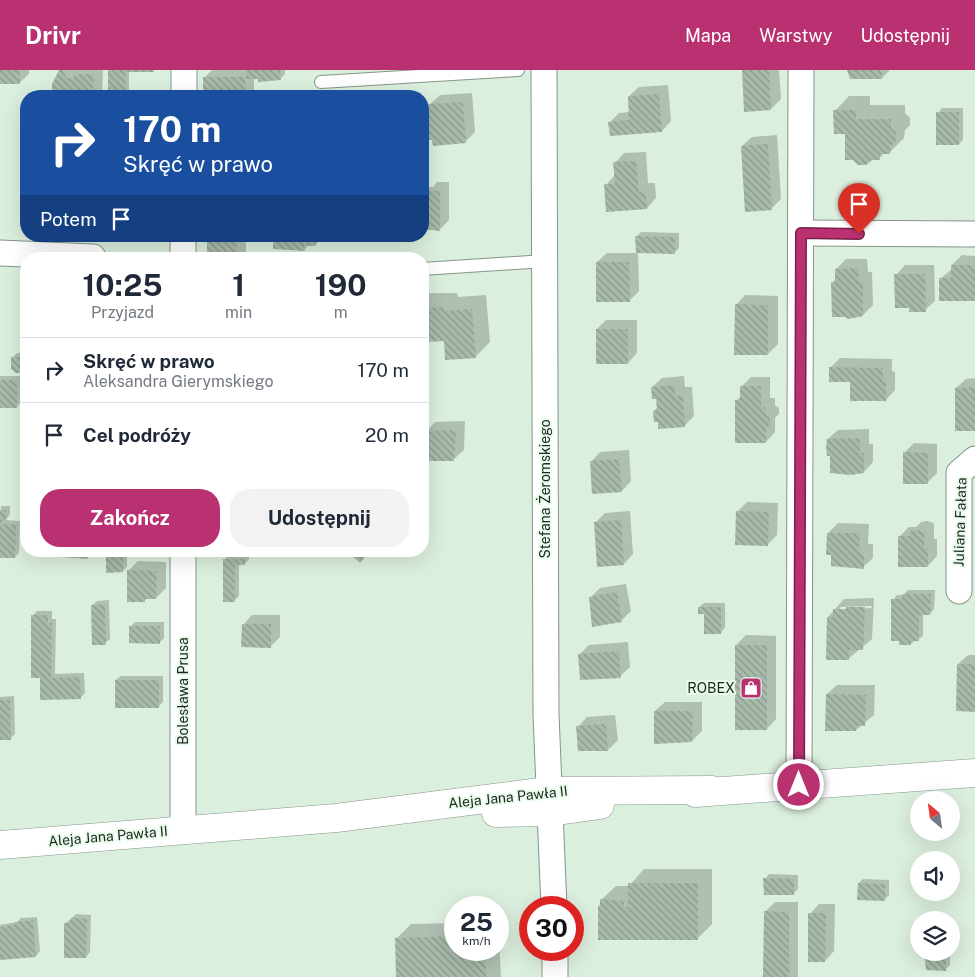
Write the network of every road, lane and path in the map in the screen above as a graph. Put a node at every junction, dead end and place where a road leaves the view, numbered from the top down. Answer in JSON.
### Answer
{"nodes":[{"id":1,"x":184,"y":70,"type":"edge"},
{"id":2,"x":518,"y":70,"type":"edge"},
{"id":3,"x":544,"y":70,"type":"edge"},
{"id":4,"x":800,"y":70,"type":"edge"},
{"id":5,"x":321,"y":82,"type":"dead end"},
{"id":6,"x":184,"y":90,"type":"edge"},
{"id":7,"x":801,"y":233,"type":"junction"},
{"id":8,"x":975,"y":234,"type":"edge"},
{"id":9,"x":0,"y":253,"type":"edge"},
{"id":10,"x":20,"y":254,"type":"edge"},
{"id":11,"x":545,"y":261,"type":"junction"},
{"id":12,"x":429,"y":269,"type":"edge"},
{"id":13,"x":975,"y":459,"type":"edge"},
{"id":14,"x":183,"y":557,"type":"edge"},
{"id":15,"x":959,"y":591,"type":"dead end"},
{"id":16,"x":975,"y":773,"type":"edge"},
{"id":17,"x":799,"y":785,"type":"junction"},
{"id":18,"x":549,"y":801,"type":"junction"},
{"id":19,"x":183,"y":830,"type":"junction"},
{"id":20,"x":0,"y":845,"type":"edge"},
{"id":21,"x":553,"y":896,"type":"edge"},
{"id":22,"x":555,"y":961,"type":"edge"},
{"id":23,"x":555,"y":977,"type":"edge"}],
"edges":[{"from":1,"to":6,"type":"street"},
{"from":2,"to":5,"type":"lane"},
{"from":3,"to":11,"type":"street","name":"Stefana Żeromskiego"},
{"from":4,"to":7,"type":"street"},
{"from":7,"to":8,"type":"street"},
{"from":7,"to":17,"type":"street"},
{"from":9,"to":10,"type":"street"},
{"from":11,"to":12,"type":"lane"},
{"from":11,"to":18,"type":"street","name":"Stefana Żeromskiego"},
{"from":13,"to":15,"type":"street","name":"Juliana Fałata"},
{"from":14,"to":19,"type":"street","name":"Bolesława Prusa"},
{"from":16,"to":17,"type":"street","name":"Aleja Jana Pawła II"},
{"from":17,"to":18,"type":"street","name":"Aleja Jana Pawła II"},
{"from":18,"to":19,"type":"street","name":"Aleja Jana Pawła II"},
{"from":18,"to":21,"type":"street","name":"Stefana Żeromskiego"},
{"from":19,"to":20,"type":"street","name":"Aleja Jana Pawła II"},
{"from":22,"to":23,"type":"street"}]}
